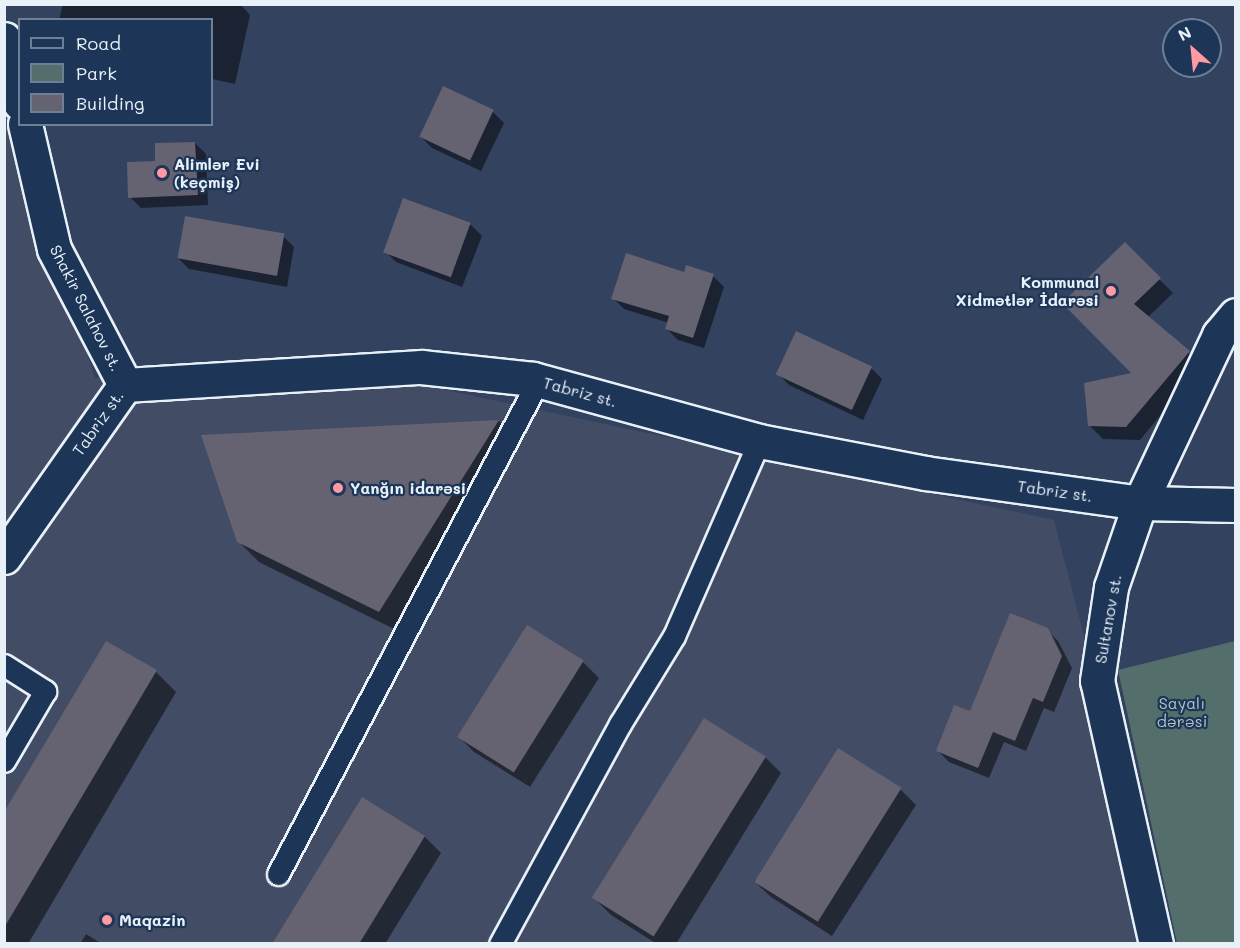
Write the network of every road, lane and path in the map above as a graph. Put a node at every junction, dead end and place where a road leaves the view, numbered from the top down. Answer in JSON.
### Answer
{"nodes":[{"id":1,"x":4,"y":39,"type":"edge"},
{"id":2,"x":18,"y":95,"type":"edge"},
{"id":3,"x":25,"y":126,"type":"edge"},
{"id":4,"x":1236,"y":315,"type":"edge"},
{"id":5,"x":538,"y":381,"type":"junction"},
{"id":6,"x":125,"y":385,"type":"junction"},
{"id":7,"x":759,"y":441,"type":"junction"},
{"id":8,"x":1140,"y":504,"type":"junction"},
{"id":9,"x":1236,"y":505,"type":"edge"},
{"id":10,"x":4,"y":557,"type":"edge"},
{"id":11,"x":4,"y":665,"type":"edge"},
{"id":12,"x":4,"y":761,"type":"edge"},
{"id":13,"x":278,"y":874,"type":"dead end"},
{"id":14,"x":500,"y":944,"type":"edge"},
{"id":15,"x":1156,"y":944,"type":"edge"}],
"edges":[{"from":1,"to":2,"type":"main road"},
{"from":3,"to":6,"type":"main road","name":"Shakir Salahov st."},
{"from":4,"to":8,"type":"main road","name":"Sultanov st."},
{"from":5,"to":6,"type":"main road","name":"Tabriz st."},
{"from":5,"to":7,"type":"main road","name":"Tabriz st."},
{"from":5,"to":13,"type":"lane"},
{"from":6,"to":10,"type":"main road","name":"Tabriz st."},
{"from":7,"to":8,"type":"main road","name":"Tabriz st."},
{"from":7,"to":14,"type":"lane"},
{"from":8,"to":9,"type":"main road","name":"Tabriz st."},
{"from":8,"to":15,"type":"main road","name":"Sultanov st."},
{"from":11,"to":12,"type":"lane"}]}
